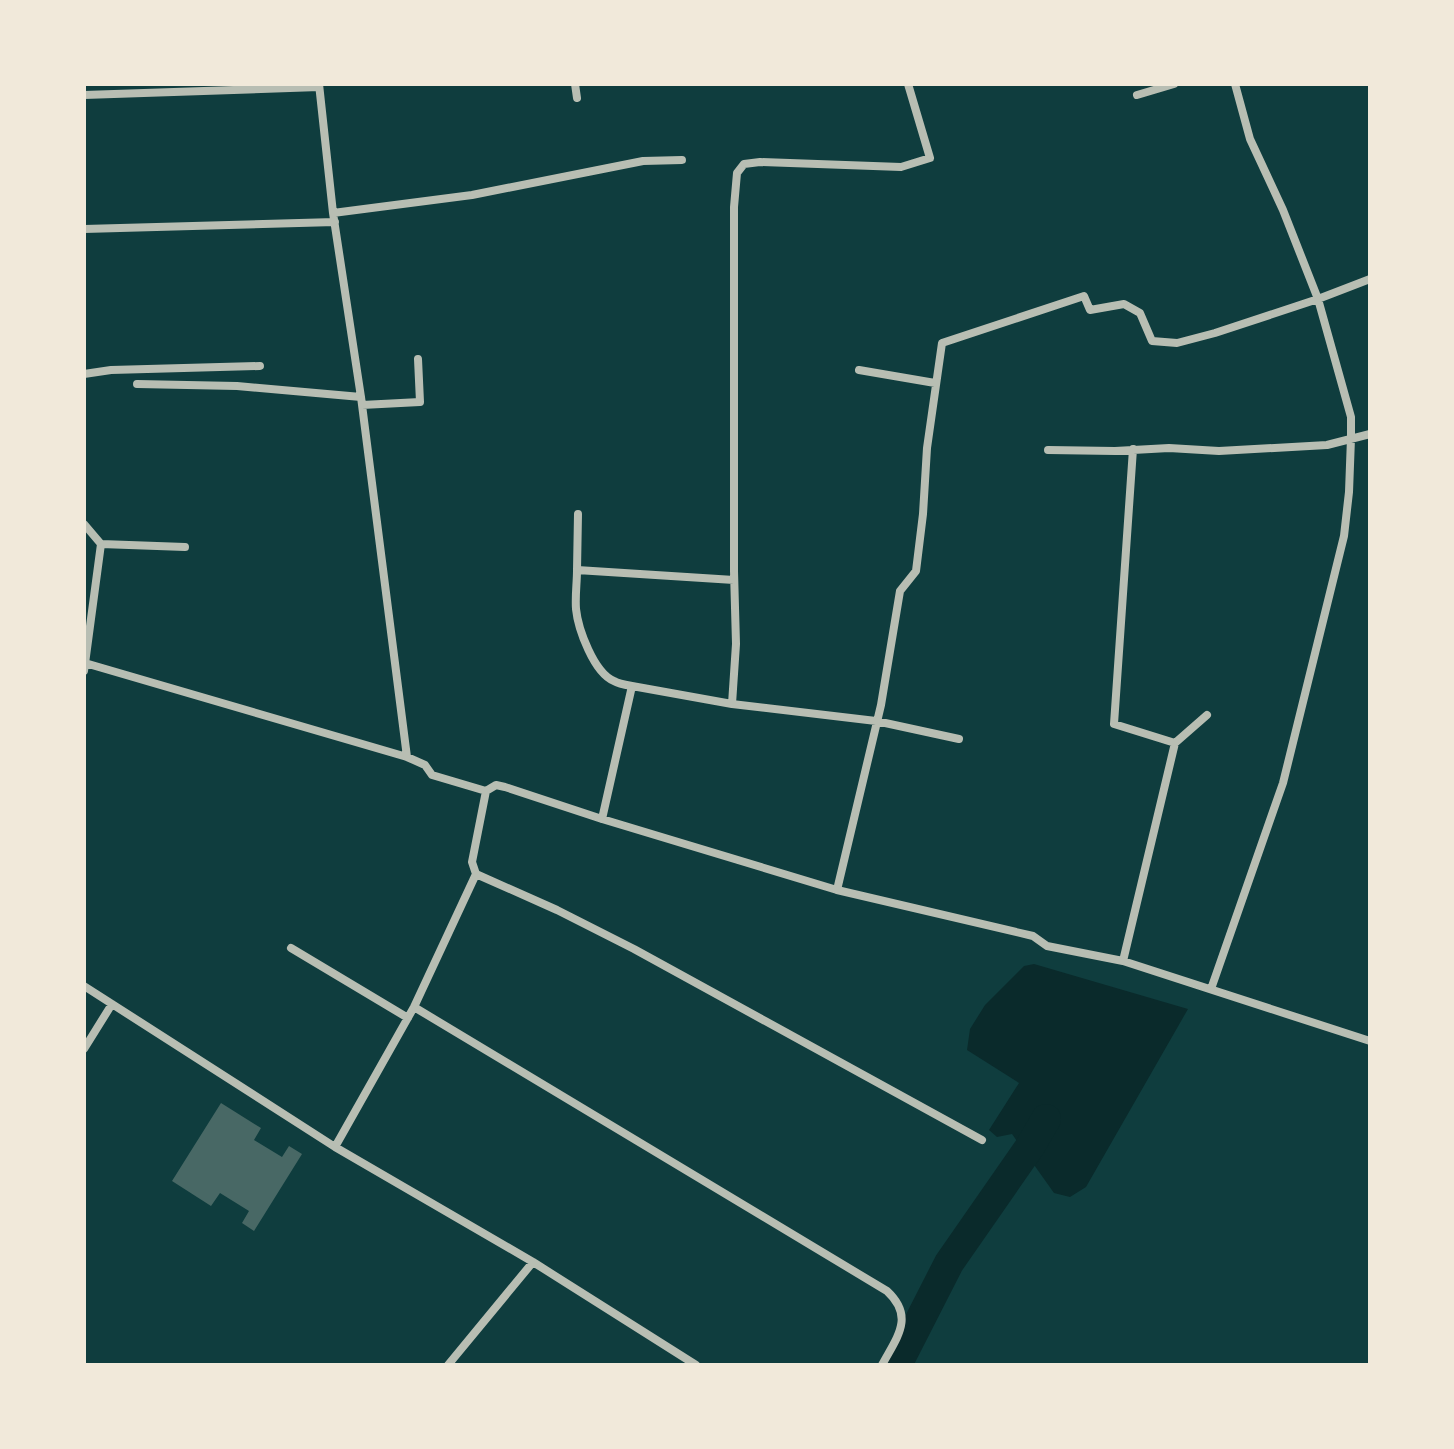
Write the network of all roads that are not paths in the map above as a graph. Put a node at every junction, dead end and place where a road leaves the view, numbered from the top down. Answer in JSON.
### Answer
{"nodes":[{"id":1,"x":575,"y":84,"type":"edge"},
{"id":2,"x":908,"y":84,"type":"edge"},
{"id":3,"x":1174,"y":84,"type":"edge"},
{"id":4,"x":1235,"y":84,"type":"edge"},
{"id":5,"x":319,"y":86,"type":"edge"},
{"id":6,"x":84,"y":95,"type":"edge"},
{"id":7,"x":1137,"y":95,"type":"dead end"},
{"id":8,"x":577,"y":98,"type":"dead end"},
{"id":9,"x":682,"y":160,"type":"dead end"},
{"id":10,"x":334,"y":218,"type":"junction"},
{"id":11,"x":84,"y":229,"type":"edge"},
{"id":12,"x":1370,"y":279,"type":"edge"},
{"id":13,"x":1318,"y":299,"type":"junction"},
{"id":14,"x":418,"y":359,"type":"dead end"},
{"id":15,"x":260,"y":366,"type":"dead end"},
{"id":16,"x":859,"y":370,"type":"dead end"},
{"id":17,"x":84,"y":374,"type":"edge"},
{"id":18,"x":935,"y":383,"type":"junction"},
{"id":19,"x":137,"y":384,"type":"dead end"},
{"id":20,"x":361,"y":401,"type":"junction"},
{"id":21,"x":1370,"y":434,"type":"edge"},
{"id":22,"x":1351,"y":438,"type":"junction"},
{"id":23,"x":1133,"y":449,"type":"junction"},
{"id":24,"x":1048,"y":450,"type":"dead end"},
{"id":25,"x":578,"y":514,"type":"dead end"},
{"id":26,"x":84,"y":524,"type":"edge"},
{"id":27,"x":101,"y":544,"type":"junction"},
{"id":28,"x":185,"y":547,"type":"dead end"},
{"id":29,"x":577,"y":570,"type":"junction"},
{"id":30,"x":734,"y":580,"type":"junction"},
{"id":31,"x":85,"y":667,"type":"edge"},
{"id":32,"x":632,"y":686,"type":"junction"},
{"id":33,"x":732,"y":704,"type":"junction"},
{"id":34,"x":1207,"y":715,"type":"dead end"},
{"id":35,"x":876,"y":721,"type":"junction"},
{"id":36,"x":959,"y":739,"type":"dead end"},
{"id":37,"x":1175,"y":743,"type":"junction"},
{"id":38,"x":407,"y":757,"type":"junction"},
{"id":39,"x":486,"y":791,"type":"junction"},
{"id":40,"x":602,"y":819,"type":"junction"},
{"id":41,"x":476,"y":874,"type":"junction"},
{"id":42,"x":837,"y":890,"type":"junction"},
{"id":43,"x":291,"y":948,"type":"dead end"},
{"id":44,"x":1123,"y":961,"type":"junction"},
{"id":45,"x":84,"y":986,"type":"edge"},
{"id":46,"x":1211,"y":989,"type":"junction"},
{"id":47,"x":112,"y":1004,"type":"junction"},
{"id":48,"x":414,"y":1007,"type":"junction"},
{"id":49,"x":408,"y":1018,"type":"junction"},
{"id":50,"x":1370,"y":1041,"type":"edge"},
{"id":51,"x":84,"y":1049,"type":"edge"},
{"id":52,"x":982,"y":1140,"type":"dead end"},
{"id":53,"x":335,"y":1147,"type":"junction"},
{"id":54,"x":533,"y":1262,"type":"junction"},
{"id":55,"x":448,"y":1365,"type":"edge"},
{"id":56,"x":696,"y":1365,"type":"edge"},
{"id":57,"x":882,"y":1365,"type":"edge"}],
"edges":[{"from":1,"to":8,"type":"street"},
{"from":2,"to":30,"type":"street"},
{"from":3,"to":7,"type":"street"},
{"from":4,"to":13,"type":"street"},
{"from":5,"to":6,"type":"street"},
{"from":5,"to":10,"type":"street"},
{"from":9,"to":10,"type":"street"},
{"from":10,"to":11,"type":"street"},
{"from":10,"to":20,"type":"street"},
{"from":12,"to":13,"type":"street"},
{"from":13,"to":18,"type":"street"},
{"from":13,"to":22,"type":"street"},
{"from":14,"to":20,"type":"street"},
{"from":15,"to":17,"type":"street"},
{"from":16,"to":18,"type":"street"},
{"from":18,"to":35,"type":"street"},
{"from":19,"to":20,"type":"street"},
{"from":20,"to":38,"type":"street"},
{"from":21,"to":22,"type":"street"},
{"from":22,"to":23,"type":"street"},
{"from":22,"to":46,"type":"street"},
{"from":23,"to":24,"type":"street"},
{"from":23,"to":37,"type":"street"},
{"from":25,"to":29,"type":"street"},
{"from":26,"to":27,"type":"street"},
{"from":27,"to":28,"type":"street"},
{"from":27,"to":31,"type":"street"},
{"from":29,"to":30,"type":"street"},
{"from":29,"to":32,"type":"street"},
{"from":30,"to":33,"type":"street"},
{"from":31,"to":38,"type":"street"},
{"from":32,"to":33,"type":"street"},
{"from":32,"to":40,"type":"street"},
{"from":33,"to":35,"type":"street"},
{"from":34,"to":37,"type":"street"},
{"from":35,"to":36,"type":"street"},
{"from":35,"to":42,"type":"street"},
{"from":37,"to":44,"type":"street"},
{"from":38,"to":39,"type":"street"},
{"from":39,"to":40,"type":"street"},
{"from":39,"to":41,"type":"street"},
{"from":40,"to":42,"type":"street"},
{"from":41,"to":48,"type":"street"},
{"from":41,"to":52,"type":"street"},
{"from":42,"to":44,"type":"street"},
{"from":43,"to":49,"type":"street"},
{"from":44,"to":46,"type":"street"},
{"from":45,"to":47,"type":"street"},
{"from":46,"to":50,"type":"street"},
{"from":47,"to":51,"type":"street"},
{"from":47,"to":53,"type":"street"},
{"from":48,"to":49,"type":"street"},
{"from":48,"to":57,"type":"street"},
{"from":49,"to":53,"type":"street"},
{"from":53,"to":54,"type":"street"},
{"from":54,"to":55,"type":"street"},
{"from":54,"to":56,"type":"street"}]}
